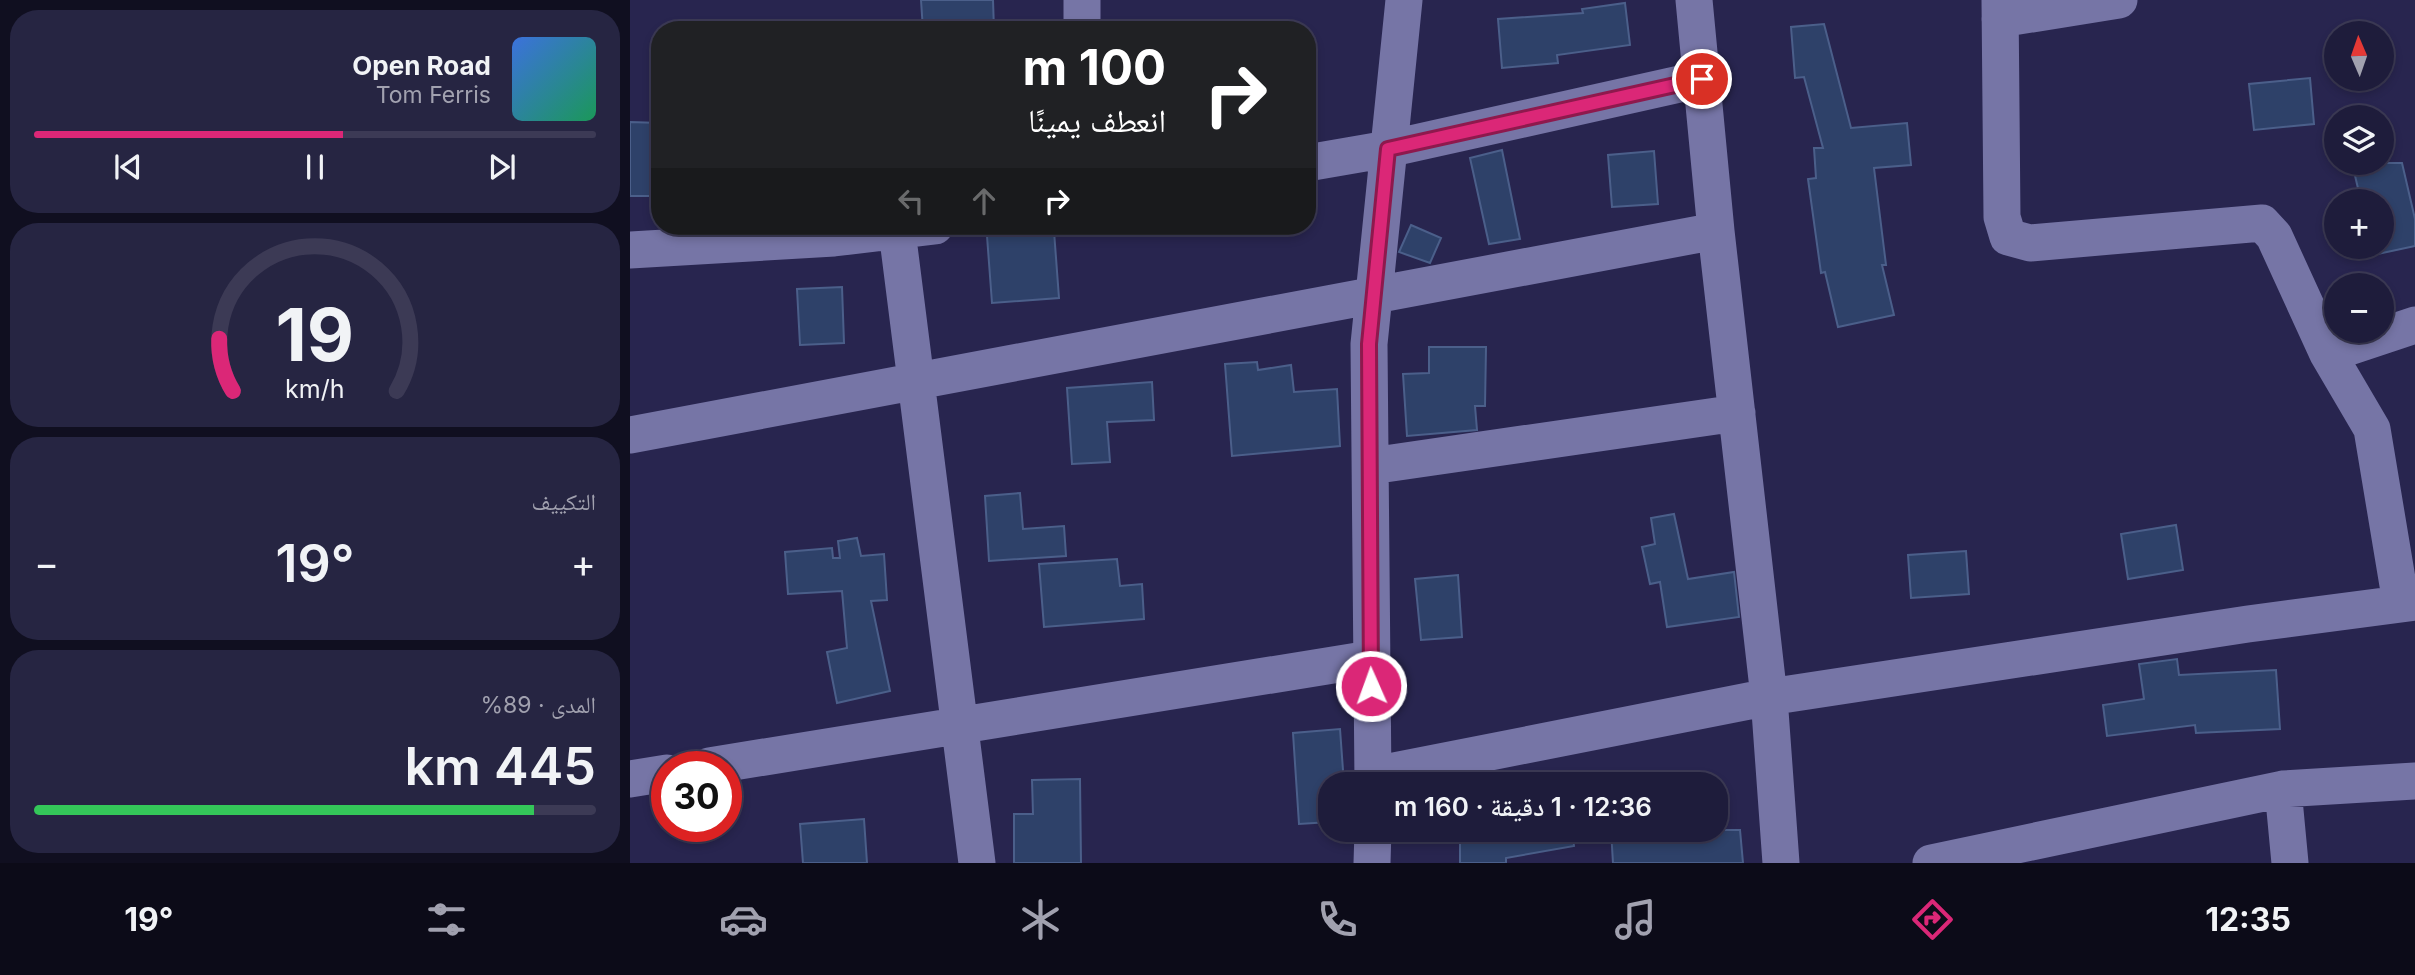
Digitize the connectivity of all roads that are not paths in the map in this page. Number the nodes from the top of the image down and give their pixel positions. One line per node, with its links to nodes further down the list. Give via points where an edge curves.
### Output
1 (1082, 0): 6 (street)
2 (1404, 0): 8 (street)
3 (1694, 0): 7 (street)
4 (2119, 0): 5 (street)
5 (2000, 10): 16 (street, via 2002,217 2008,237 2030,243 2262,223 2274,236)
6 (1082, 21)
7 (1702, 79): 8 (street); 10 (street)
8 (1388, 149): 9 (street); 14 (street)
9 (1316, 161)
10 (1716, 231): 14 (street); 18 (street)
11 (861, 235): 13 (street)
12 (898, 235): 17 (street)
13 (630, 250)
14 (1372, 296): 17 (street); 20 (street)
15 (2415, 324): 16 (street)
16 (2328, 354): 21 (street, via 2372,429)
17 (916, 382): 19 (street); 24 (street)
18 (1737, 414): 20 (street); 23 (street)
19 (630, 435)
20 (1371, 466): 22 (street)
21 (2408, 602): 23 (street)
22 (1370, 659): 24 (street); 26 (street)
23 (1769, 697): 27 (street); 35 (street)
24 (958, 726): 25 (street); 33 (street)
25 (742, 761)
26 (1373, 772)
27 (1407, 772)
28 (651, 776): 29 (street)
29 (630, 779)
30 (2415, 781): 31 (street)
31 (2283, 789): 36 (street); 37 (street)
32 (1373, 842): 34 (street)
33 (977, 863)
34 (1373, 863)
35 (1781, 863)
36 (1931, 863)
37 (2290, 863)

